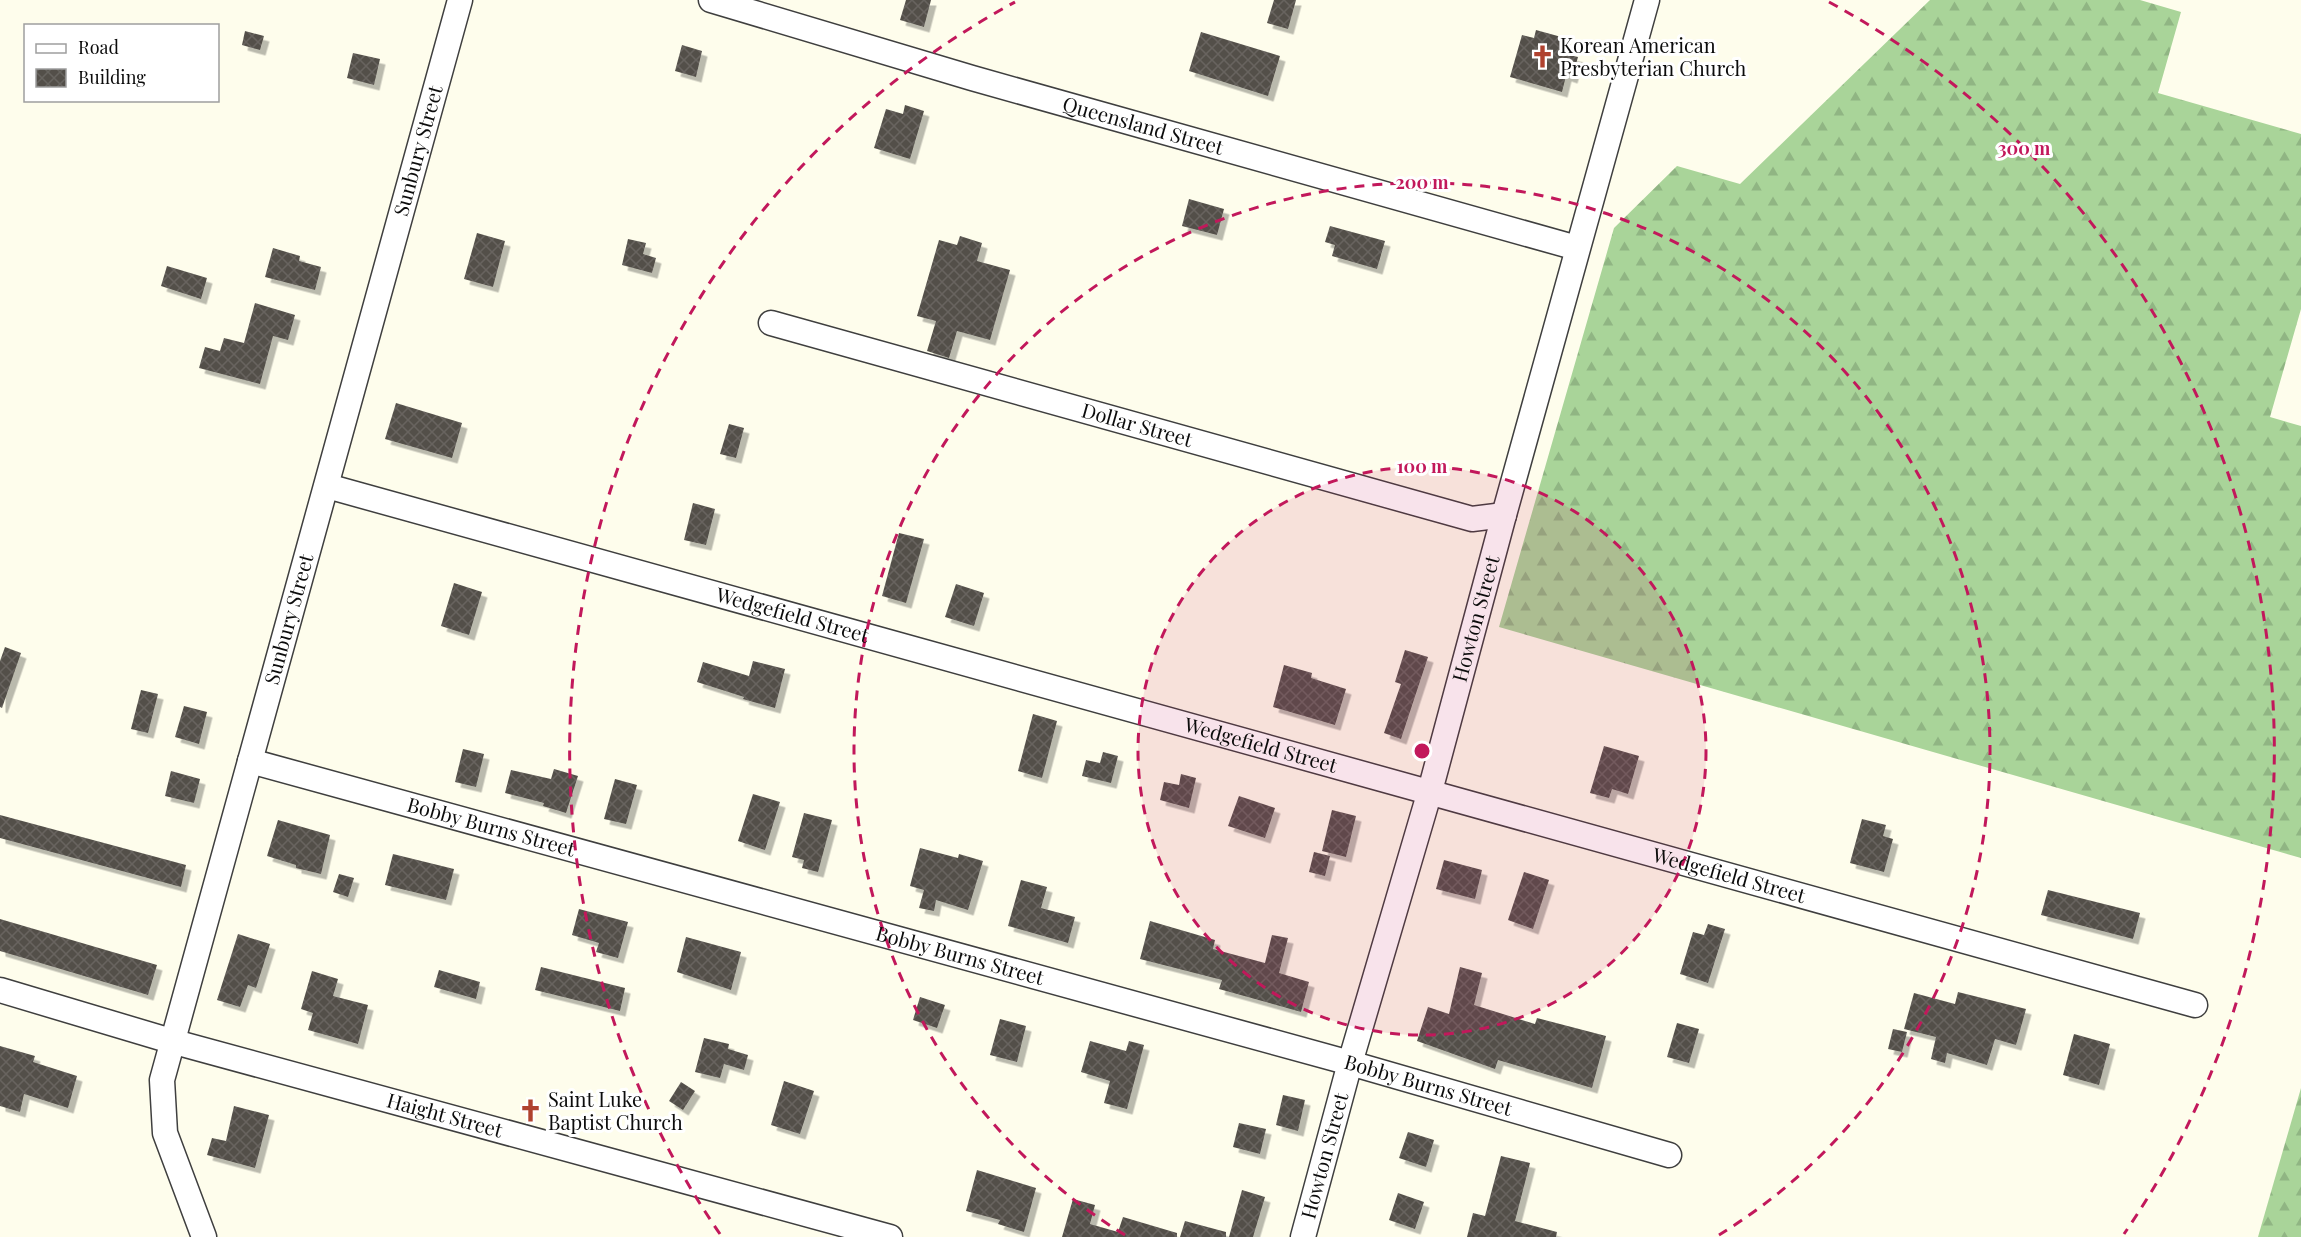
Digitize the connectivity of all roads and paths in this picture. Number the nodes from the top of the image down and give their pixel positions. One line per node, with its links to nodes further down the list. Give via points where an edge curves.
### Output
1 (460, 0): 6 (street, Sunbury Street)
2 (711, 0): 4 (street, Queensland Street)
3 (1647, 0): 4 (street, Howton Street)
4 (1577, 248): 7 (street, Howton Street)
5 (771, 322): 7 (street, Dollar Street, via 1472,519)
6 (327, 486): 8 (street, Sunbury Street); 9 (street, Wedgefield Street)
7 (1504, 515): 9 (street, Howton Street)
8 (250, 761): 12 (street, Sunbury Street); 13 (street, Bobby Burns Street)
9 (1430, 791): 11 (street, Wedgefield Street); 13 (street, Howton Street)
10 (0, 990): 12 (street, Haight Street)
11 (2195, 1005)
12 (171, 1041): 15 (street, Sunbury Street, via 162,1080 165,1133); 16 (street, Haight Street)
13 (1350, 1063): 14 (street, Bobby Burns Street); 17 (street, Howton Street)
14 (1669, 1155)
15 (204, 1237)
16 (890, 1237)
17 (1304, 1237)

